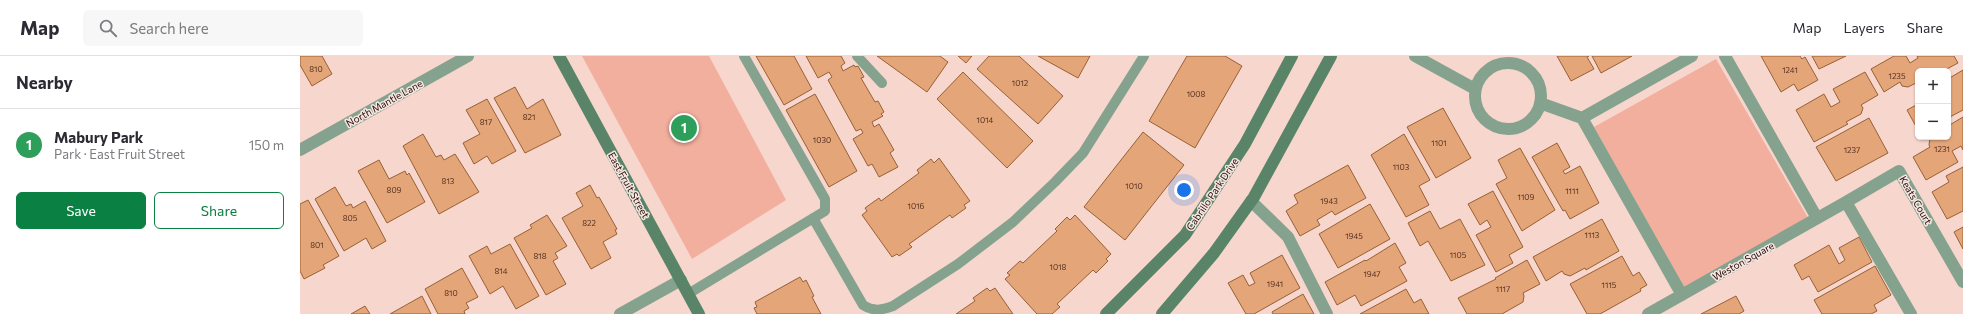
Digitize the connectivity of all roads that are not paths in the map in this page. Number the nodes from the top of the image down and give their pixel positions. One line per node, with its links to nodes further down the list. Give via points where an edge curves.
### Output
1 (468, 56): 15 (street, North Mantle Lane)
2 (559, 56): 20 (street, East Fruit Street)
3 (744, 56): 18 (lane, via 826,199 825,210)
4 (857, 56): 11 (lane)
5 (1144, 56): 18 (lane, via 1083,153 1056,182 1013,222 958,264 893,306 882,310 870,309 863,305)
6 (1292, 56): 26 (street, Cabrillo Park Drive, via 1245,144 1185,235)
7 (1331, 56): 16 (street)
8 (1415, 56): 12 (street)
9 (1692, 56): 14 (street)
10 (1725, 56): 19 (street)
11 (882, 83)
12 (1475, 89): 13 (street, via 1480,78 1497,64 1520,65 1537,80 1541,91); 13 (street, via 1477,109 1491,125 1501,129 1512,130 1526,124 1537,113)
13 (1540, 103): 14 (street)
14 (1582, 118): 23 (street)
15 (300, 150)
16 (1251, 201): 27 (street, via 1214,253); 28 (street, via 1288,237)
17 (1846, 202): 19 (street, Keats Court); 21 (street, Keats Court, via 1899,171); 30 (street)
18 (813, 218): 22 (lane)
19 (1818, 218): 23 (street, Weston Square)
20 (681, 280): 22 (street, East Fruit Street); 24 (street)
21 (1963, 282)
22 (688, 294): 25 (street, East Fruit Street)
23 (1682, 295): 29 (street, Weston Square)
24 (620, 314)
25 (699, 314)
26 (1106, 314)
27 (1162, 314)
28 (1327, 314)
29 (1648, 314)
30 (1911, 314)

